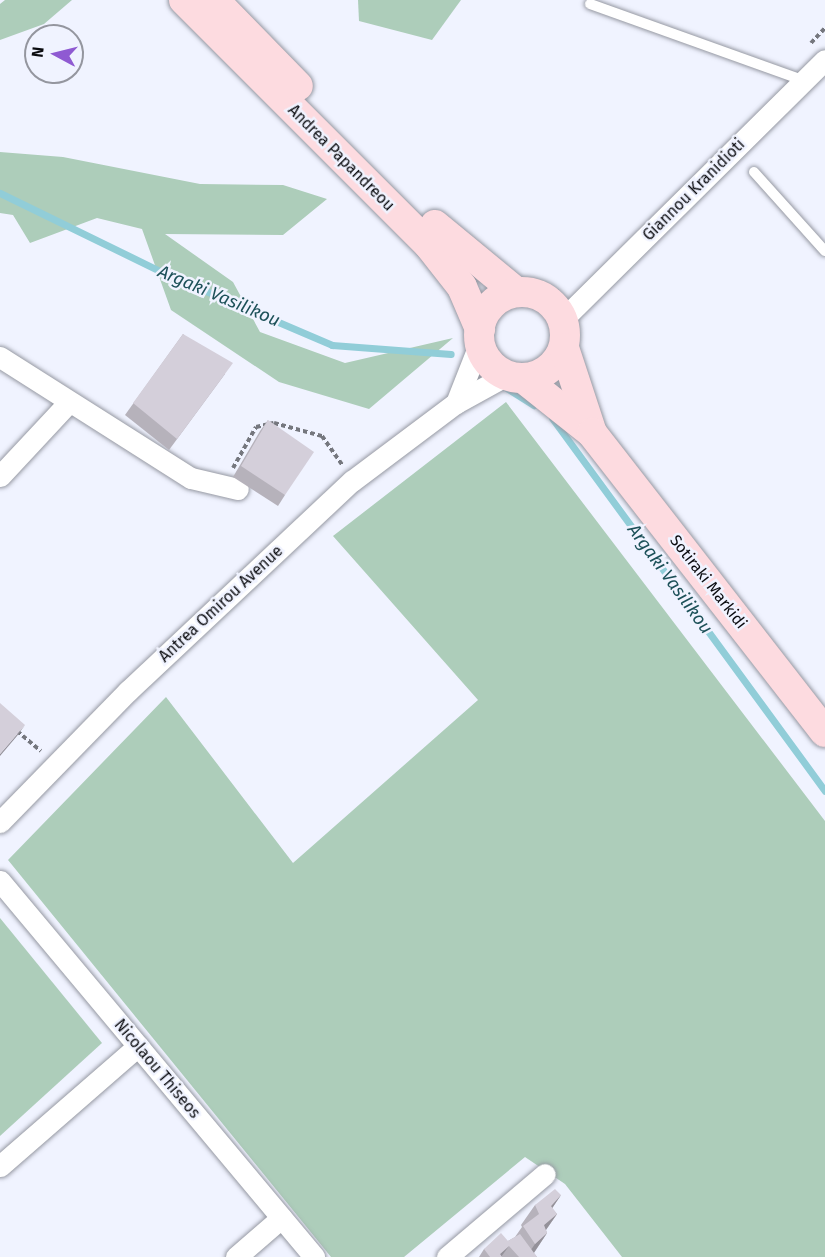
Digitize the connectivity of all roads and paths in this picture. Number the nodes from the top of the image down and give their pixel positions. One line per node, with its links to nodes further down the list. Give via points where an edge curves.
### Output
1 (214, 0): 8 (street, Andrea Papandreou, via 454,244)
2 (185, 1): 10 (street, Andrea Papandreou, via 429,244 462,287)
3 (590, 4): 5 (lane)
4 (825, 60): 5 (street, Giannou Kranidioti)
5 (805, 81): 9 (street, Giannou Kranidioti)
6 (754, 172): 7 (lane)
7 (825, 251)
8 (516, 292): 9 (street, via 539,295); 10 (street, via 492,304)
9 (563, 334): 12 (street, via 548,370); 15 (street, Sotiraki Markidi)
10 (480, 336): 12 (street, via 494,368); 14 (street)
11 (0, 357): 13 (street)
12 (515, 377): 14 (street, Antrea Omirou Avenue); 15 (street, Sotiraki Markidi)
13 (69, 402): 16 (street); 18 (street, via 191,478)
14 (456, 403): 17 (street, Antrea Omirou Avenue)
15 (592, 433): 20 (street, Sotiraki Markidi)
16 (0, 476)
17 (352, 481): 18 (path, via 322,436 274,423 256,427); 21 (street, Antrea Omirou Avenue)
18 (230, 489)
19 (9, 724): 21 (path)
20 (825, 732)
21 (55, 763): 22 (street, Antrea Omirou Avenue)
22 (0, 822)
23 (0, 881): 24 (street, Nicolaou Thiseos)
24 (138, 1046): 25 (street); 27 (street, Nicolaou Thiseos)
25 (0, 1166)
26 (545, 1174): 30 (street)
27 (281, 1218): 28 (street); 29 (street, Nicolaou Thiseos)
28 (236, 1257)
29 (314, 1257)
30 (447, 1257)

